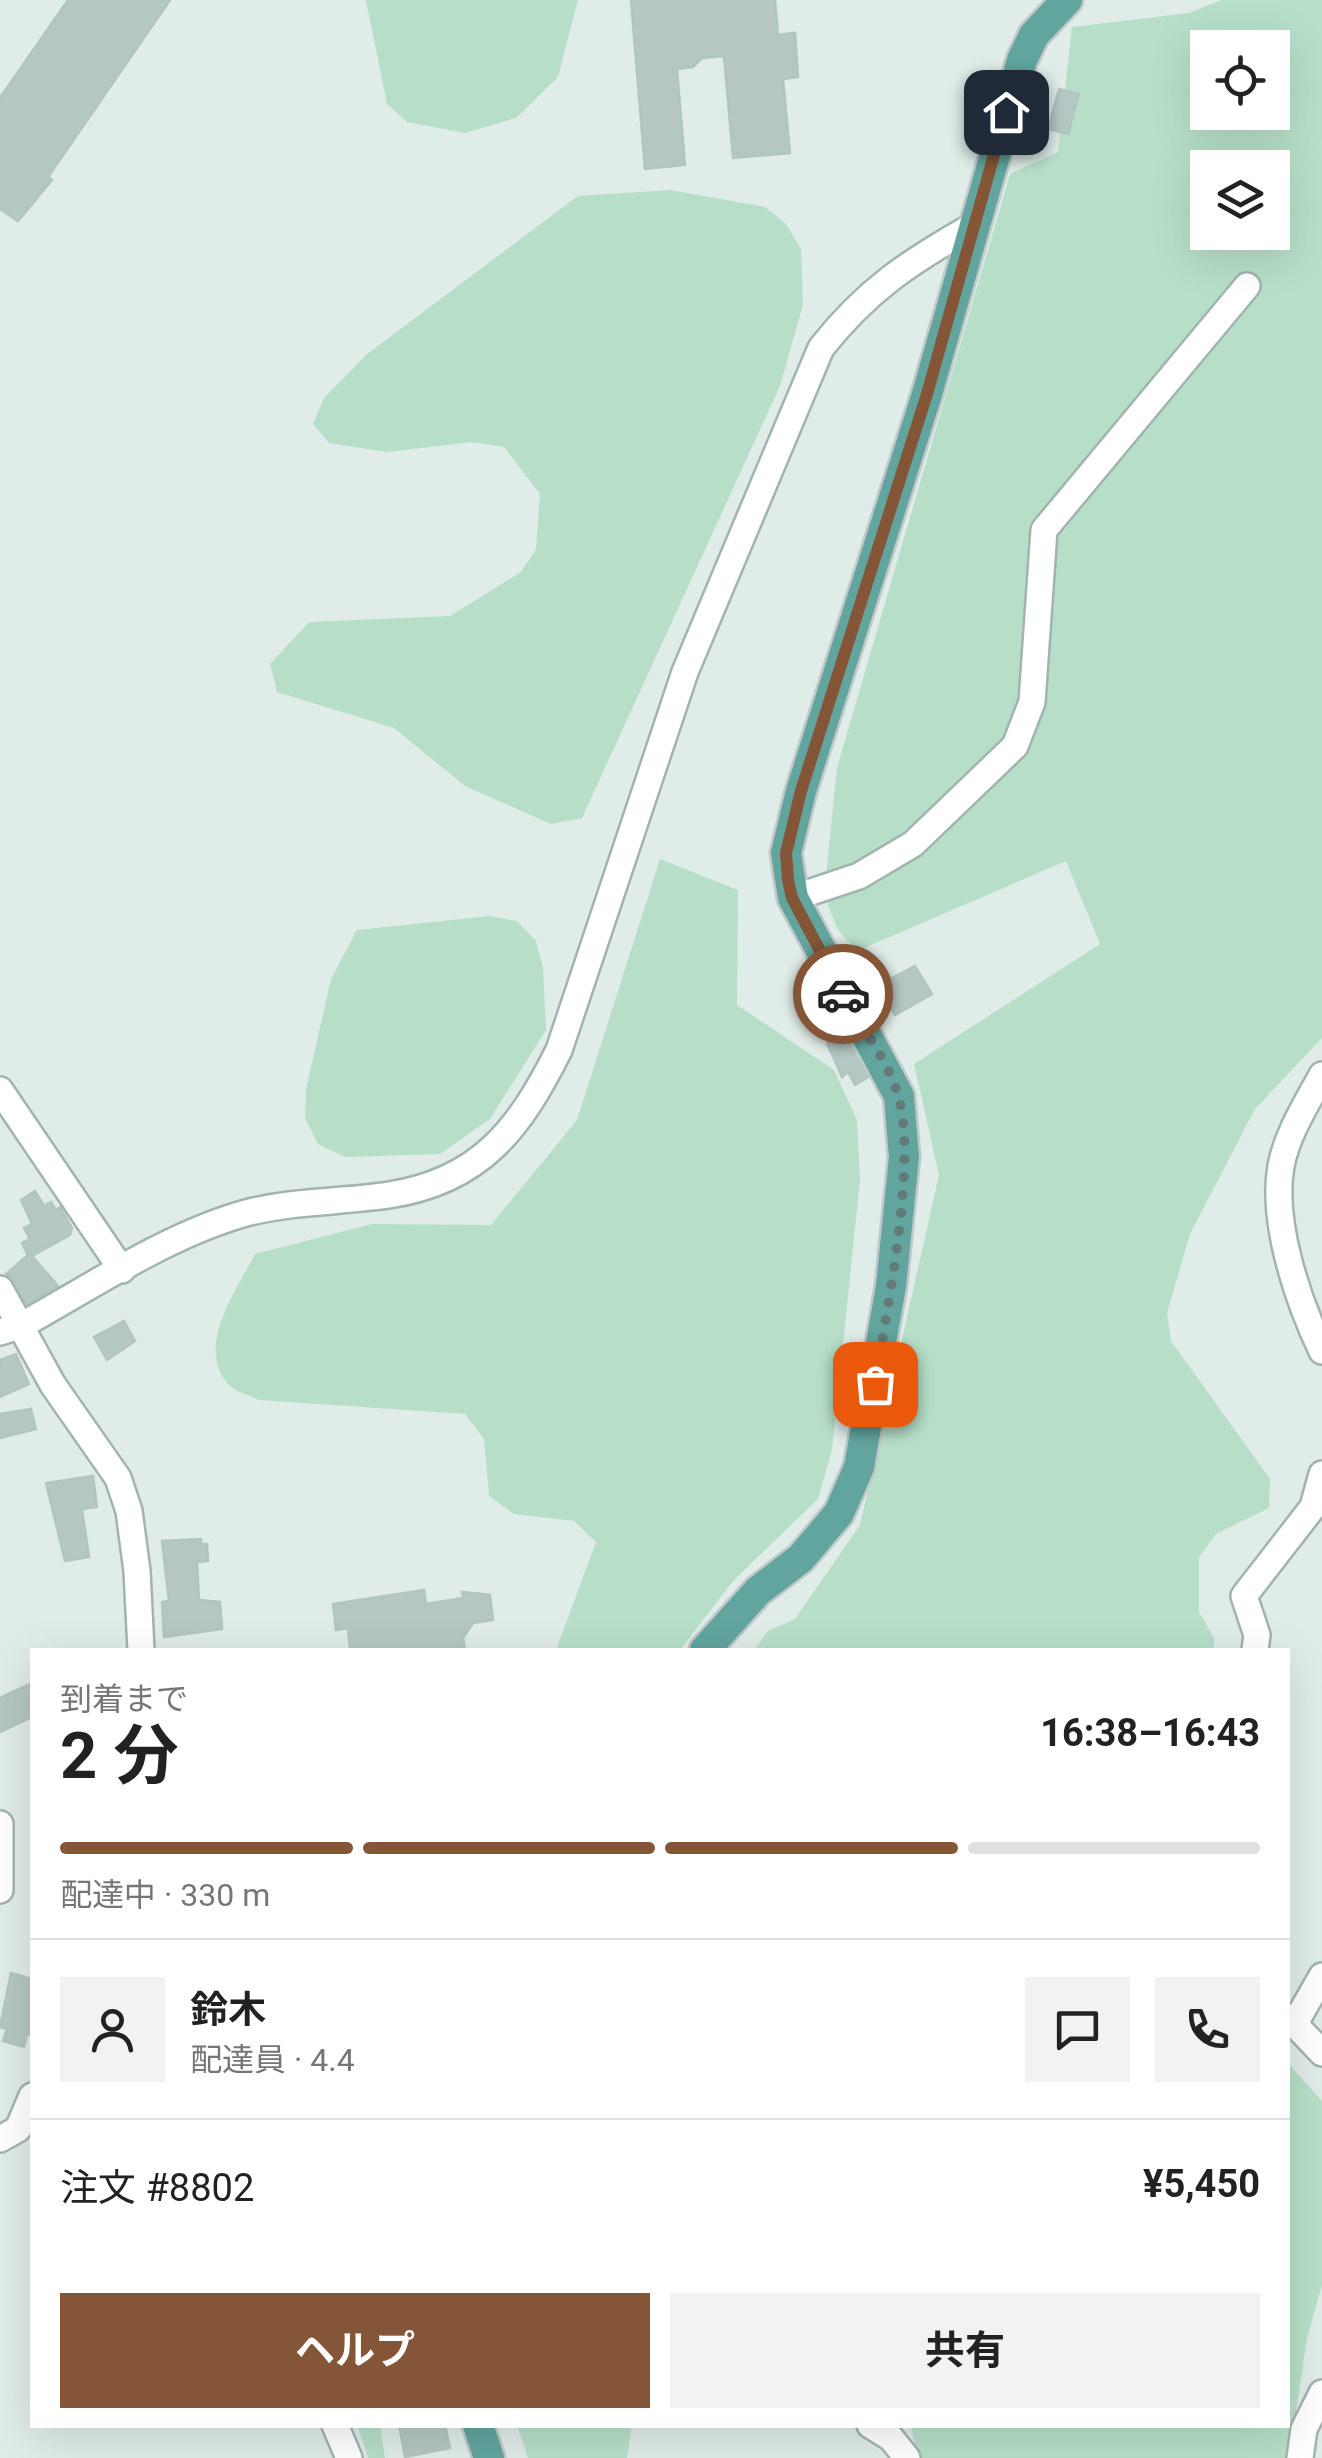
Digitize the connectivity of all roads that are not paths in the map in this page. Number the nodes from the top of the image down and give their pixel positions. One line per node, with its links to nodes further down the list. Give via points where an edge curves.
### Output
1 (1056, 6): 2 (main road, via 1022,60)
2 (971, 226): 4 (main road, via 927,394 801,791 786,853); 7 (street, via 900,267 846,316 812,365 685,672 560,1050 497,1148 470,1168 393,1194 246,1213)
3 (1247, 286): 4 (street, via 1044,530 1032,702 1015,746 913,844 859,876)
4 (792, 898): 13 (main road, via 898,1096 904,1157 890,1286 859,1467 839,1513)
5 (1322, 1075): 10 (street, via 1281,1167 1285,1245 1299,1304)
6 (0, 1090): 7 (street)
7 (122, 1270): 9 (street)
8 (0, 1290): 9 (street)
9 (11, 1328): 12 (street, via 118,1478 137,1571)
10 (1322, 1351)
11 (1322, 1474): 14 (street, via 1313,1508 1244,1596 1257,1635)
12 (140, 1648)
13 (707, 1648)
14 (1254, 1648)
15 (0, 1824): 16 (street)
16 (0, 1890)
17 (1322, 1976): 18 (street)
18 (1290, 2021): 19 (street)
19 (1322, 2053)
20 (30, 2101): 21 (street, via 18,2130)
21 (0, 2139)
22 (1322, 2394): 29 (street, via 1304,2430)
23 (337, 2428): 26 (street)
24 (479, 2428): 27 (main road)
25 (875, 2428): 28 (street)
26 (349, 2458)
27 (490, 2458)
28 (908, 2458)
29 (1300, 2458)

